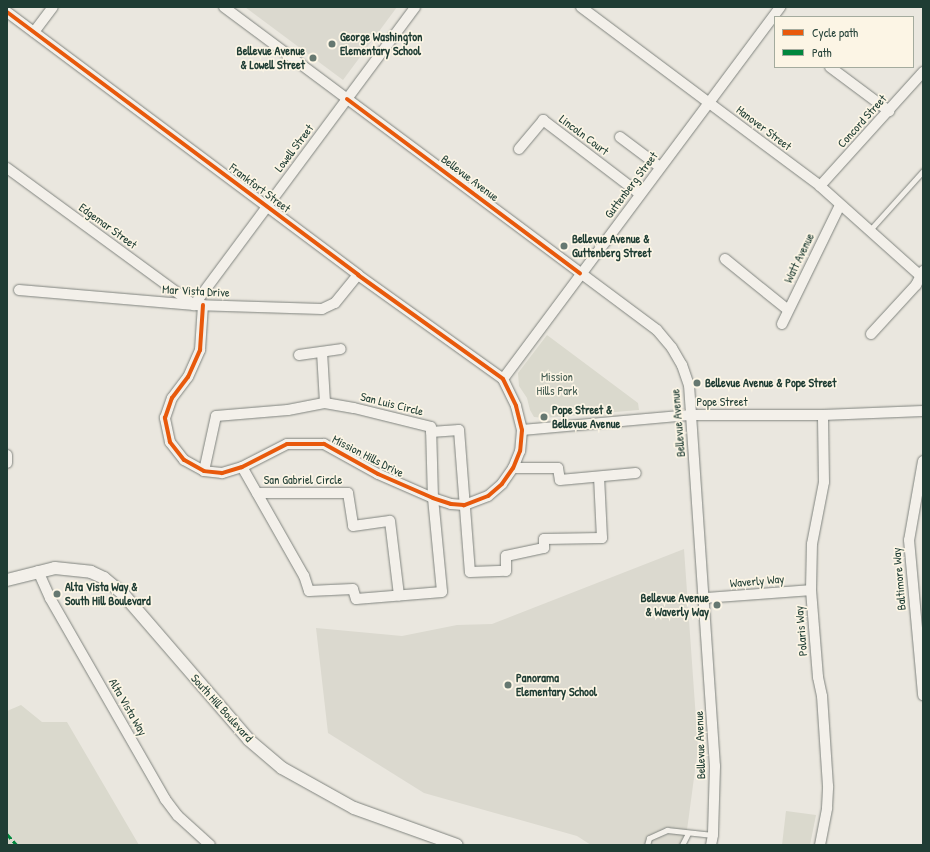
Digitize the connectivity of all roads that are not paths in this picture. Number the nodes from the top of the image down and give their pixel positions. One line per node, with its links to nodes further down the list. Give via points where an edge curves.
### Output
1 (52, 7): 7 (street)
2 (224, 7): 10 (street, Bellevue Avenue)
3 (415, 7): 10 (street, Lowell Street)
4 (582, 7): 11 (street, Hanover Street)
5 (7, 12): 7 (street, Frankfort Street)
6 (772, 24): 11 (street, Guttenberg Street)
7 (34, 32): 21 (street, Frankfort Street)
8 (831, 68): 12 (street)
9 (923, 72): 12 (street, Concord Street)
10 (347, 99): 21 (street, Lowell Street); 24 (street, Bellevue Avenue)
11 (708, 102): 15 (street, Guttenberg Street); 18 (street, Hanover Street)
12 (889, 111): 18 (street, Concord Street)
13 (620, 137): 15 (street)
14 (519, 149): 19 (street, Lincoln Court, via 543,120)
15 (660, 167): 19 (street, Guttenberg Street)
16 (7, 168): 28 (street, Edgemar Street)
17 (923, 171): 22 (lane)
18 (820, 186): 20 (street, Hanover Street)
19 (640, 194): 24 (street, Guttenberg Street)
20 (840, 205): 22 (street, Hanover Street); 29 (street, Watt Avenue)
21 (267, 206): 25 (street, Frankfort Street); 28 (street, Lowell Street)
22 (869, 231): 26 (street, Hanover Street)
23 (725, 259): 29 (street)
24 (580, 273): 35 (street, Guttenberg Street); 38 (street, Bellevue Avenue, via 657,330 672,348 689,385)
25 (358, 275): 28 (street, Mar Vista Drive, via 335,303 322,310); 35 (street, Frankfort Street)
26 (922, 275): 31 (street, via 916,285)
27 (19, 290): 28 (street, Mar Vista Drive)
28 (198, 305): 47 (street, Mission Hills Drive, via 200,350 188,377 172,398 165,418 170,442 184,460)
29 (788, 310): 30 (street, Watt Avenue)
30 (782, 324)
31 (871, 334)
32 (341, 349): 33 (street)
33 (322, 352): 34 (street); 36 (street)
34 (299, 355)
35 (503, 379): 40 (street, Mission Hills Drive, via 516,406)
36 (325, 403): 41 (street, San Luis Circle, via 430,427); 47 (street, San Luis Circle, via 288,410 216,416)
37 (923, 411): 39 (street, Pope Street)
38 (691, 414): 39 (street, Pope Street); 40 (street, Pope Street); 57 (street, Bellevue Avenue)
39 (823, 415): 55 (street, Polaris Way, via 824,482 812,544)
40 (522, 430): 46 (street, Mission Hills Drive, via 520,451)
41 (431, 432): 51 (street, San Luis Circle); 52 (street, via 459,430)
42 (7, 455): 44 (street)
43 (923, 461): 58 (street, Baltimore Way, via 909,540)
44 (7, 463)
45 (242, 467): 47 (street, Mission Hills Drive, via 222,473); 50 (street, San Gabriel Circle); 51 (street, Mission Hills Drive, via 287,444 324,444 378,474)
46 (513, 468): 49 (street, via 558,468 560,480); 52 (street, Mission Hills Drive, via 502,484 488,496)
47 (204, 471)
48 (636, 473): 49 (street)
49 (599, 477): 52 (street, via 602,538 544,539 544,548 506,556 506,571 470,572)
50 (257, 493): 56 (street, San Gabriel Circle, via 304,576 309,591 353,589 356,598); 56 (street, San Gabriel Circle, via 348,492 352,526 390,521)
51 (433, 498): 52 (street, Mission Hills Drive); 56 (street, San Gabriel Circle, via 442,592)
52 (464, 505)
53 (38, 571): 54 (street, South Hill Boulevard); 61 (street, Alta Vista Way, via 46,591 165,799 178,816); 62 (street, South Hill Boulevard, via 55,568 91,572 104,578 116,588 249,740 282,768 354,808)
54 (7, 580)
55 (811, 590): 57 (street, Waverly Way); 65 (street, Polaris Way, via 828,786)
56 (399, 595)
57 (705, 598): 60 (street, Bellevue Avenue, via 715,766)
58 (923, 695)
59 (688, 833): 60 (lane); 63 (lane, via 667,830 649,838); 64 (lane)
60 (712, 840)
61 (210, 845)
62 (457, 845)
63 (647, 845)
64 (682, 845)
65 (820, 845)

